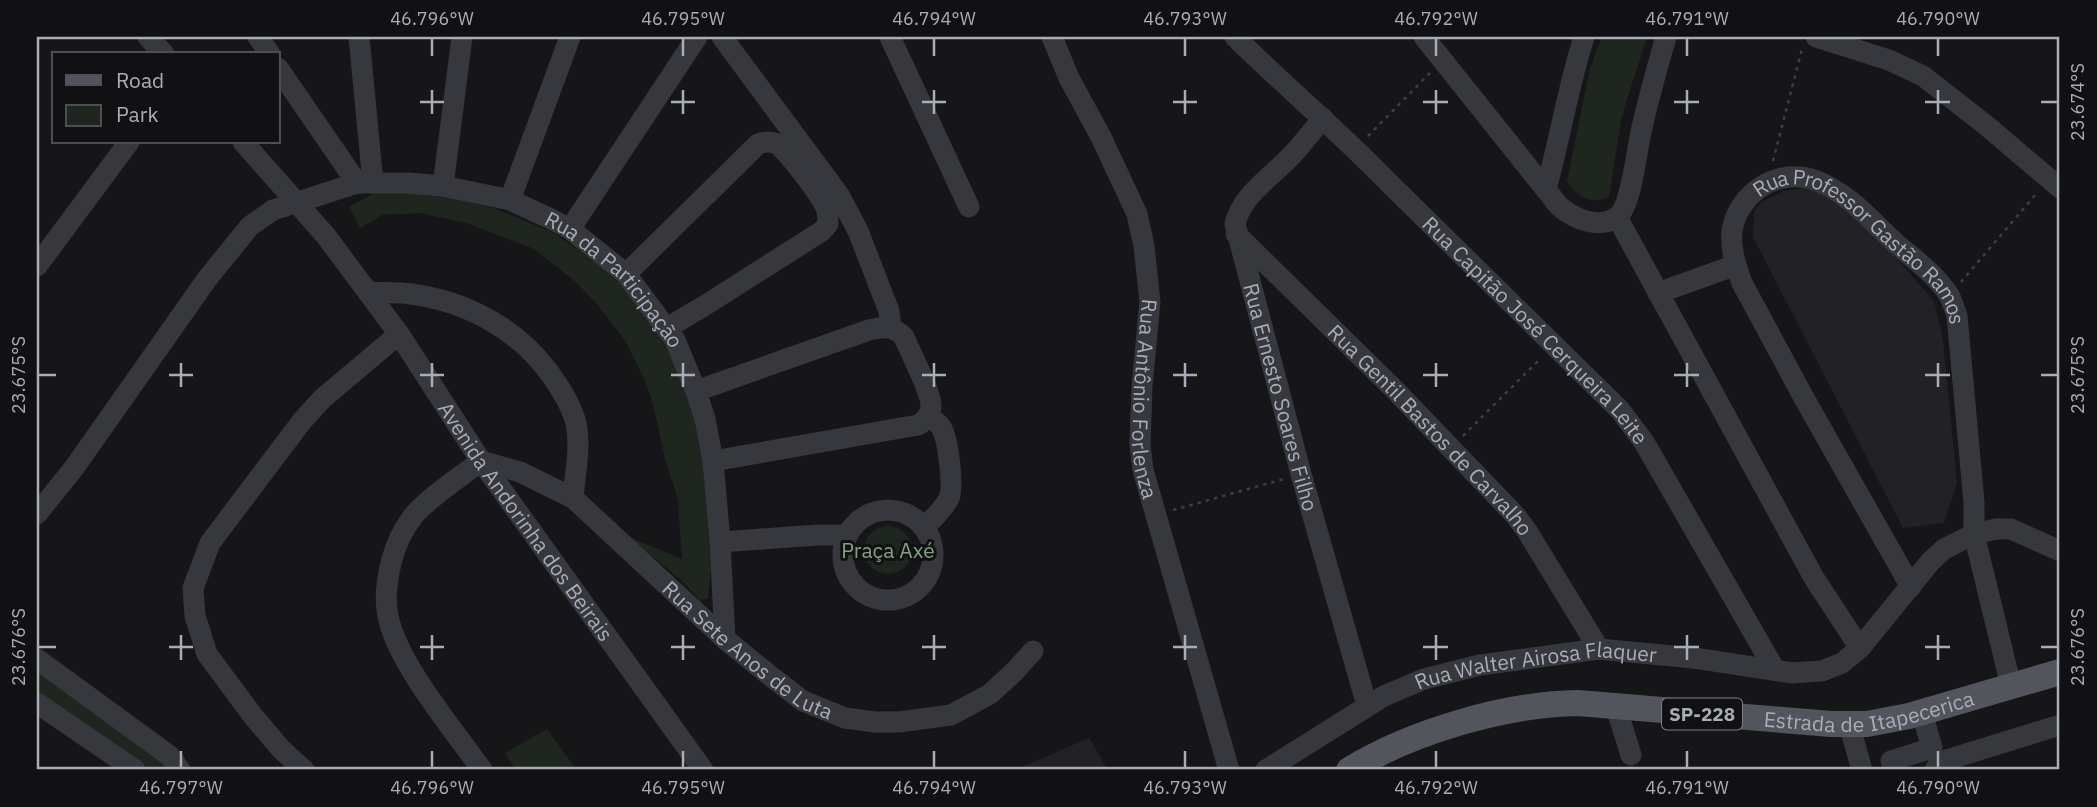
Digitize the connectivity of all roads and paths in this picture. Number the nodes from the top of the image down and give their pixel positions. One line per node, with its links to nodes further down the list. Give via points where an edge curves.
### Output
1 (148, 37): 15 (street)
2 (258, 37): 16 (street)
3 (359, 37): 24 (street)
4 (461, 37): 26 (street)
5 (570, 37): 28 (street)
6 (696, 37): 33 (street)
7 (722, 37): 34 (street, via 839,195)
8 (890, 37): 30 (street)
9 (1052, 37): 54 (street, Rua Antônio Forlenza, via 1137,214 1144,246 1150,302 1140,444)
10 (1235, 37): 19 (street, Rua Capitão José Cerqueira Leite)
11 (1424, 37): 17 (street)
12 (1584, 37): 27 (street)
13 (1666, 37): 31 (street, via 1628,198)
14 (1809, 43): 23 (path, via 1785,109); 25 (street, via 1889,60 1923,76)
15 (162, 52)
16 (269, 52)
17 (1443, 60): 22 (path); 27 (street)
18 (280, 71): 24 (street)
19 (1323, 118): 22 (street, Rua Capitão José Cerqueira Leite); 35 (street, Rua Ernesto Soares Filho, via 1292,156 1244,201 1237,214)
20 (127, 144): 37 (street)
21 (245, 144): 29 (street, Avenida Andorinha dos Beirais)
22 (1356, 148): 45 (street, Rua Capitão José Cerqueira Leite)
23 (1769, 181): 36 (street, Rua Professor Gastão Ramos, via 1750,194 1734,220); 41 (street, Rua Professor Gastão Ramos, via 1799,177 1829,187)
24 (365, 183): 26 (street, Rua da Participação); 29 (street, Rua da Participação)
25 (2055, 183): 41 (path)
26 (443, 186): 28 (street, Rua da Participação)
27 (1546, 190): 31 (street, via 1579,220)
28 (510, 200): 33 (street, Rua da Participação)
29 (297, 202): 39 (street, Avenida Andorinha dos Beirais); 53 (street, Rua da Participação, via 273,210 233,246)
30 (969, 207)
31 (1618, 217): 40 (street)
32 (828, 224): 34 (street); 38 (street, via 820,197 788,156 775,143 763,142); 43 (street)
33 (570, 229): 38 (street, Rua da Participação)
34 (859, 231): 42 (street)
35 (1236, 234): 48 (street, Rua Gentil Bastos de Carvalho); 51 (street, Rua Ernesto Soares Filho)
36 (1736, 265): 40 (street); 60 (street, Rua Professor Gastão Ramos, via 1804,398)
37 (37, 266)
38 (626, 274): 43 (street, Rua da Participação)
39 (368, 292): 44 (street, Avenida Andorinha dos Beirais); 52 (street, via 411,294 452,303 511,332 540,360 569,403 576,424)
40 (1658, 293): 62 (street, via 1814,578)
41 (1948, 293): 56 (street, Rua Professor Gastão Ramos, via 1957,316)
42 (891, 327): 46 (street, via 869,330); 47 (street, via 904,337 930,398)
43 (667, 328): 46 (street, Rua da Participação)
44 (399, 334): 49 (street, Avenida Andorinha dos Beirais); 78 (street, via 302,421 210,543 193,588 195,616 207,654 253,716)
45 (1555, 344): 48 (path); 66 (street, Rua Capitão José Cerqueira Leite, via 1633,426)
46 (696, 391): 50 (street, Rua da Participação)
47 (928, 417): 50 (street, via 907,428); 55 (street, via 943,432 951,490)
48 (1451, 448): 63 (street, Rua Gentil Bastos de Carvalho, via 1527,531)
49 (481, 461): 52 (street, Rua Sete Anos de Luta, via 520,472); 79 (street, via 415,514 403,530 393,554 386,602 400,652); 80 (street, Avenida Andorinha dos Beirais)
50 (713, 461): 58 (street, Rua da Participação)
51 (1301, 474): 54 (path); 70 (street, Rua Ernesto Soares Filho)
52 (573, 498): 61 (street, Rua Sete Anos de Luta)
53 (37, 514)
54 (1156, 515): 81 (street, Rua Antônio Forlenza)
55 (925, 528): 57 (street, via 913,517 884,510 856,522); 57 (street, via 933,555 931,570 924,583 900,599 870,597 848,578 843,556)
56 (1974, 534): 59 (street, Rua Walter Airosa Flaquer, via 2011,529); 60 (street, Rua Walter Airosa Flaquer, via 1944,550); 68 (street, Rua Professor Gastão Ramos)
57 (847, 535): 58 (street)
58 (720, 542): 61 (street, Rua da Participação)
59 (2060, 551)
60 (1911, 587): 62 (street, Rua Walter Airosa Flaquer)
61 (725, 639): 64 (street, Rua Sete Anos de Luta, via 803,701 845,718 875,722 951,715 990,694)
62 (1860, 648): 66 (street, Rua Walter Airosa Flaquer, via 1842,663 1822,671)
63 (1599, 649): 66 (street, Rua Walter Airosa Flaquer); 70 (street, Rua Walter Airosa Flaquer, via 1480,665 1424,679)
64 (1033, 650)
65 (37, 659): 77 (street, via 170,756)
66 (1775, 670)
67 (2060, 672): 68 (main road, Estrada de Itapecerica / SP-228)
68 (2011, 686): 72 (main road, Estrada de Itapecerica / SP-228)
69 (37, 703): 76 (street)
70 (1367, 706): 82 (street, Rua Walter Airosa Flaquer)
71 (1616, 707): 73 (main road, Estrada de Itapecerica / SP-228); 75 (street); 83 (main road, Estrada de Itapecerica / SP-228, via 1559,703 1490,716 1406,740)
72 (1922, 713): 73 (main road, Estrada de Itapecerica / SP-228); 85 (street, via 1932,748 1891,761)
73 (1849, 724): 84 (street)
74 (2060, 725): 86 (street, via 1940,762)
75 (1631, 755)
76 (135, 770)
77 (180, 770)
78 (304, 770)
79 (482, 770)
80 (703, 770)
81 (1230, 770)
82 (1266, 770)
83 (1349, 770)
84 (1862, 770)
85 (1894, 770)
86 (1935, 770)

